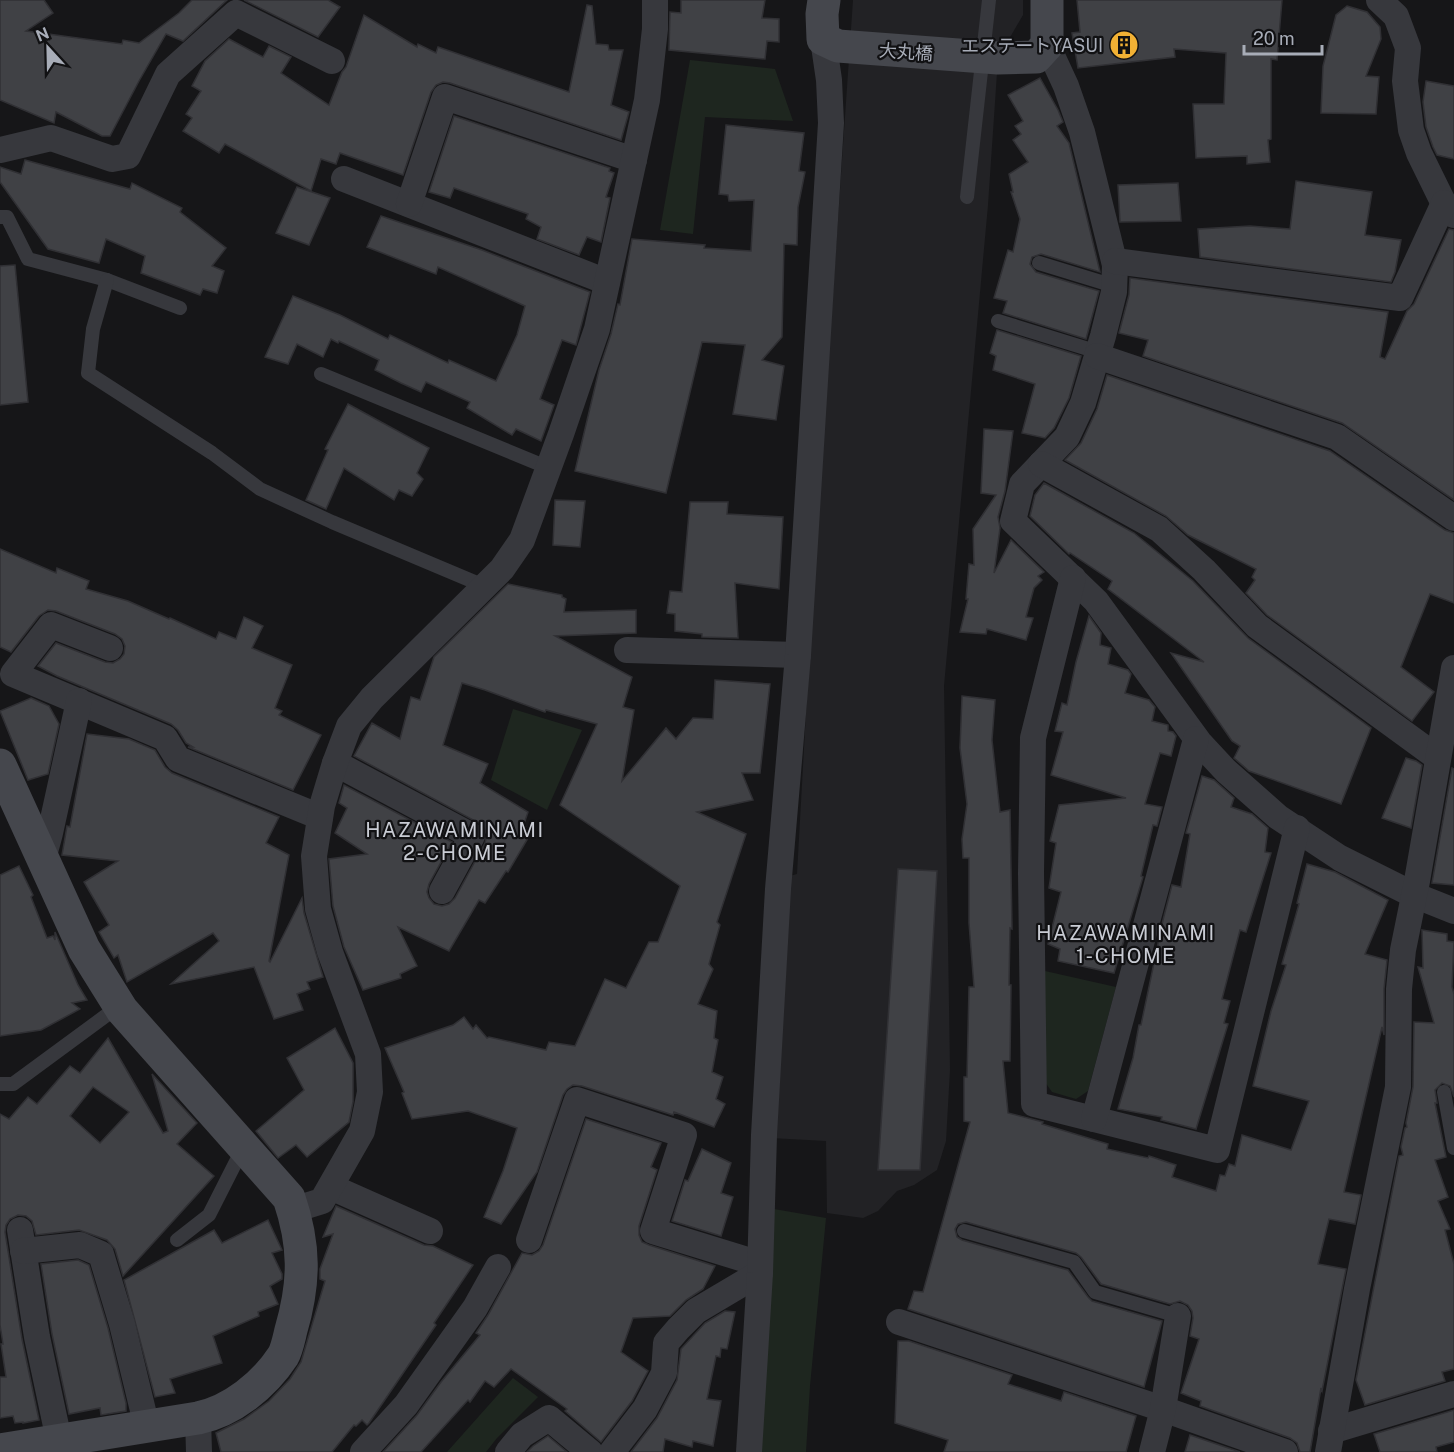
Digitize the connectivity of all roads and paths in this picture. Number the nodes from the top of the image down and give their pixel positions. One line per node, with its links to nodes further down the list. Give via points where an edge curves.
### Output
1 (655, 0): 10 (street, via 647,100)
2 (824, 0): 6 (street, via 822,14)
3 (989, 0): 12 (lane)
4 (1047, 0): 7 (street)
5 (1379, 0): 14 (street, via 1396,16 1408,48 1405,81 1411,130)
6 (836, 43): 7 (street, 大丸橋, via 998,58 1036,57); 32 (street, via 829,80 831,123)
7 (1047, 45): 16 (street, via 1082,132)
8 (332, 61): 9 (street, via 236,13 168,74 128,156 112,159 51,138)
9 (0, 150)
10 (634, 160): 13 (street, via 445,97); 19 (street)
11 (344, 179): 13 (street)
12 (967, 197)
13 (408, 204): 19 (street)
14 (1449, 209): 16 (street, via 1400,298)
15 (0, 217): 18 (lane, via 7,218 28,259)
16 (1114, 261): 20 (street)
17 (1039, 264): 20 (lane)
18 (107, 280): 21 (lane); 29 (lane, via 93,329 88,374 261,489)
19 (607, 282): 26 (street, via 597,329)
20 (1114, 286): 23 (street)
21 (180, 308)
22 (998, 321): 23 (lane)
23 (1098, 354): 25 (street, via 1068,437); 27 (street, via 1337,437)
24 (321, 374): 26 (lane)
25 (1041, 464): 28 (street, via 1022,484 1013,521); 36 (street, via 1159,529 1257,626)
26 (549, 468): 29 (street, via 522,540 502,569)
27 (1454, 518)
28 (1073, 578): 35 (street, via 1096,601); 48 (street, via 1033,738 1034,1104)
29 (484, 586): 37 (street, via 372,698 349,726)
30 (110, 648): 34 (street, via 51,625 13,674)
31 (627, 650): 32 (street)
32 (798, 655): 58 (street, via 777,913)
33 (1454, 668): 36 (street)
34 (79, 701): 39 (street, via 165,738 178,759); 41 (street)
35 (1196, 739): 40 (street, via 1226,771); 48 (street)
36 (1438, 758): 43 (street)
37 (335, 763): 39 (street); 42 (street, via 472,836)
38 (0, 765): 41 (street)
39 (320, 817): 51 (street, via 314,856 318,909 368,1054 370,1092 362,1131)
40 (1296, 828): 43 (street, via 1340,858); 48 (street, via 1217,1150)
41 (43, 859): 45 (street, via 84,949)
42 (442, 891)
43 (1414, 895): 44 (street); 66 (street, via 1399,989 1398,1087)
44 (1454, 911)
45 (120, 1006): 46 (lane, via 13,1084); 49 (street)
46 (0, 1084)
47 (1444, 1092): 50 (lane)
48 (1094, 1119)
49 (244, 1146): 52 (street, via 289,1198); 55 (lane, via 209,1215)
50 (1454, 1148)
51 (331, 1186): 52 (street, via 322,1201); 53 (street)
52 (293, 1210): 63 (street, via 302,1263 296,1313 284,1355 239,1401)
53 (430, 1231)
54 (964, 1231): 59 (lane, via 1074,1262 1095,1292)
55 (177, 1240)
56 (529, 1240): 58 (street, via 577,1100 684,1135 653,1231)
57 (498, 1267): 69 (street, via 475,1308 406,1405)
58 (760, 1269): 72 (street, via 696,1311 660,1344 664,1373 645,1409); 73 (street)
59 (1178, 1316): 62 (street)
60 (899, 1322): 62 (street)
61 (1454, 1394): 66 (street)
62 (1163, 1409): 74 (street); 75 (street)
63 (198, 1418): 64 (street); 68 (street)
64 (147, 1427): 65 (street); 65 (street, via 101,1254 80,1245 22,1240)
65 (59, 1440): 67 (street)
66 (1330, 1441)
67 (0, 1450)
68 (199, 1452)
69 (363, 1452)
70 (508, 1452): 71 (street, via 522,1435 549,1418)
71 (590, 1452)
72 (612, 1452)
73 (749, 1452)
74 (1152, 1452)
75 (1285, 1452)

